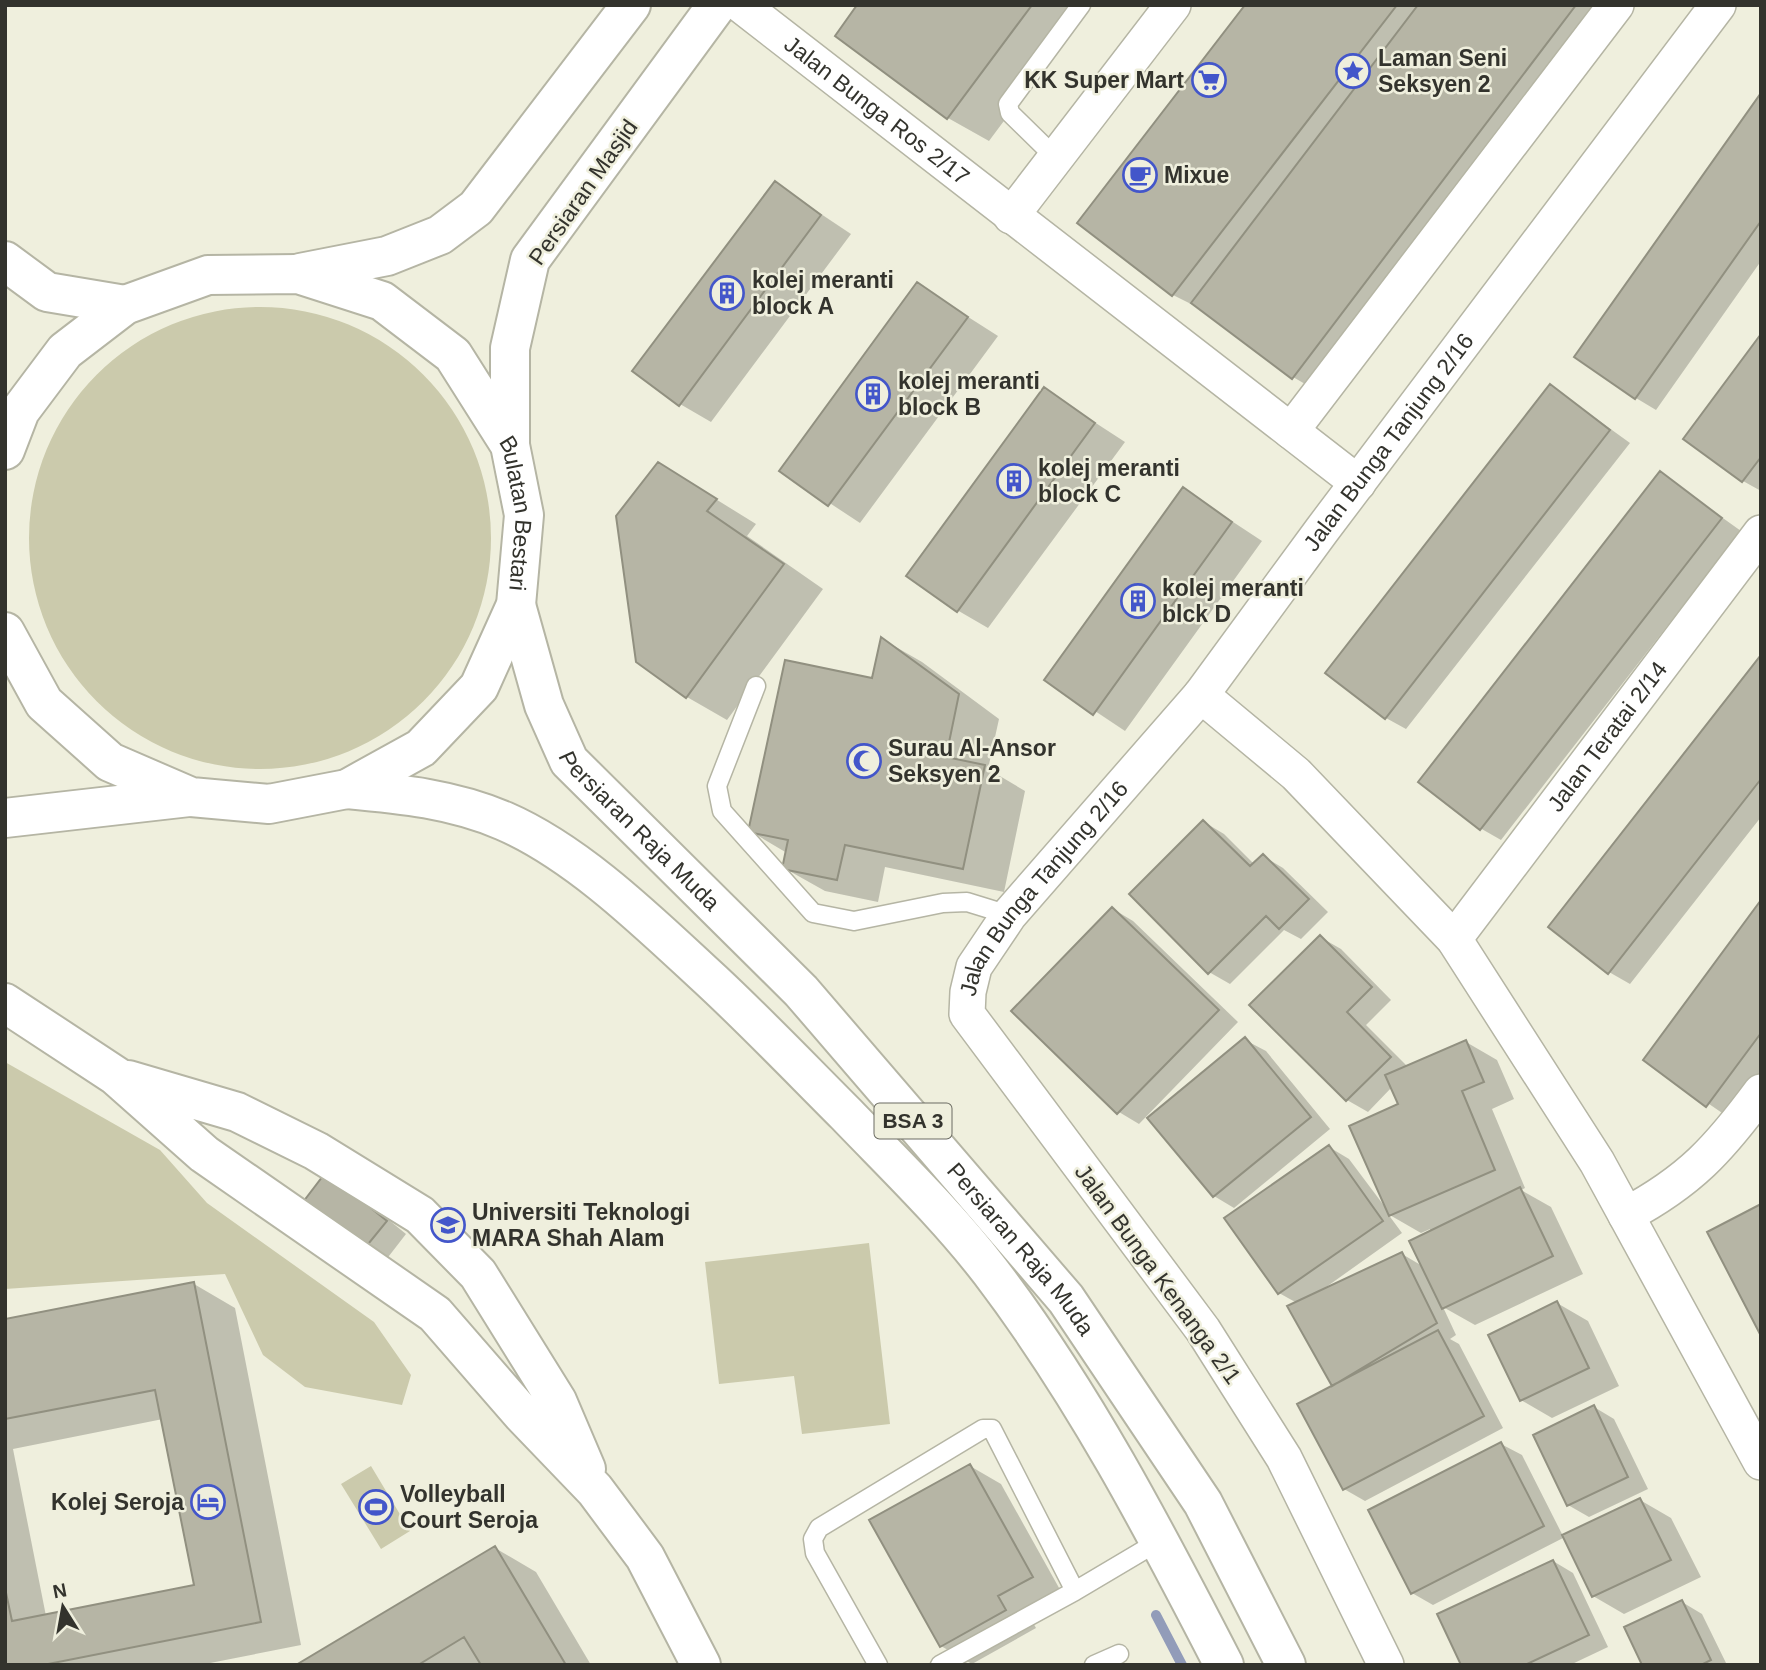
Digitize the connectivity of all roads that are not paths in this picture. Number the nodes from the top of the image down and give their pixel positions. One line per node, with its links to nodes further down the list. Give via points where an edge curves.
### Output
1 (631, 5): 11 (main road, via 476,208 440,235 387,256)
2 (717, 5): 14 (main road, Persiaran Masjid, via 530,260 510,348)
3 (741, 5): 9 (street, Jalan Bunga Ros 2/17)
4 (1081, 5): 8 (lane, via 1008,104 1010,113)
5 (1173, 5): 8 (street)
6 (1616, 5): 13 (street)
7 (1718, 5): 16 (street, Jalan Bunga Tanjung 2/16)
8 (1056, 158): 9 (street)
9 (1011, 216): 13 (street, Jalan Bunga Ros 2/17)
10 (5, 261): 12 (main road, via 47,292)
11 (298, 274): 12 (main road, Bulatan Bestari, via 208,275); 14 (main road, Bulatan Bestari, via 382,301 453,355)
12 (125, 305): 15 (main road, Bulatan Bestari, via 65,351 20,411)
13 (1291, 431): 16 (street, Jalan Bunga Ros 2/17)
14 (510, 445): 18 (main road, Bulatan Bestari, via 524,516)
15 (5, 450)
16 (1358, 483): 21 (street, Jalan Bunga Tanjung 2/16)
17 (1761, 533): 26 (street, Jalan Teratai 2/14)
18 (516, 605): 22 (main road, Bulatan Bestari, via 479,687 421,748); 42 (main road, Persiaran Raja Muda / BSA 3, via 544,705 569,761 801,991 1066,1299 1203,1503)
19 (5, 632): 23 (main road, Bulatan Bestari, via 44,703 110,762)
20 (756, 685): 25 (lane, via 717,786 722,811 813,913 854,921 967,902)
21 (1201, 695): 25 (street, Jalan Bunga Tanjung 2/16); 26 (street, via 1296,774)
22 (347, 789): 23 (main road, Bulatan Bestari, via 269,804); 34 (main road, Persiaran Raja Muda / BSA 3, via 430,798 508,823 582,868 689,960 915,1184 989,1269 1058,1364)
23 (191, 797): 24 (main road)
24 (5, 818)
25 (1009, 915): 28 (street, Jalan Bunga Tanjung 2/16, via 974,967 968,992 967,1014)
26 (1454, 939): 31 (street)
27 (5, 1003): 29 (main road)
28 (989, 1044): 43 (street, Jalan Bunga Kenanga 2/1, via 1203,1330 1284,1458)
29 (116, 1076): 33 (main road, via 204,1154 435,1314); 33 (main road, via 237,1112 316,1151 420,1215 478,1274 557,1401)
30 (1761, 1092): 31 (street, via 1720,1147 1662,1196)
31 (1626, 1214): 32 (street)
32 (1761, 1462)
33 (595, 1490): 37 (main road, via 645,1557)
34 (1161, 1540): 35 (lane); 41 (main road, Persiaran Raja Muda / BSA 3)
35 (1075, 1591): 38 (lane, via 992,1429 983,1429 819,1528 813,1539 815,1553); 39 (lane)
36 (1119, 1654): 40 (lane)
37 (701, 1665)
38 (878, 1665)
39 (940, 1665)
40 (1094, 1665)
41 (1224, 1665)
42 (1286, 1665)
43 (1386, 1665)

